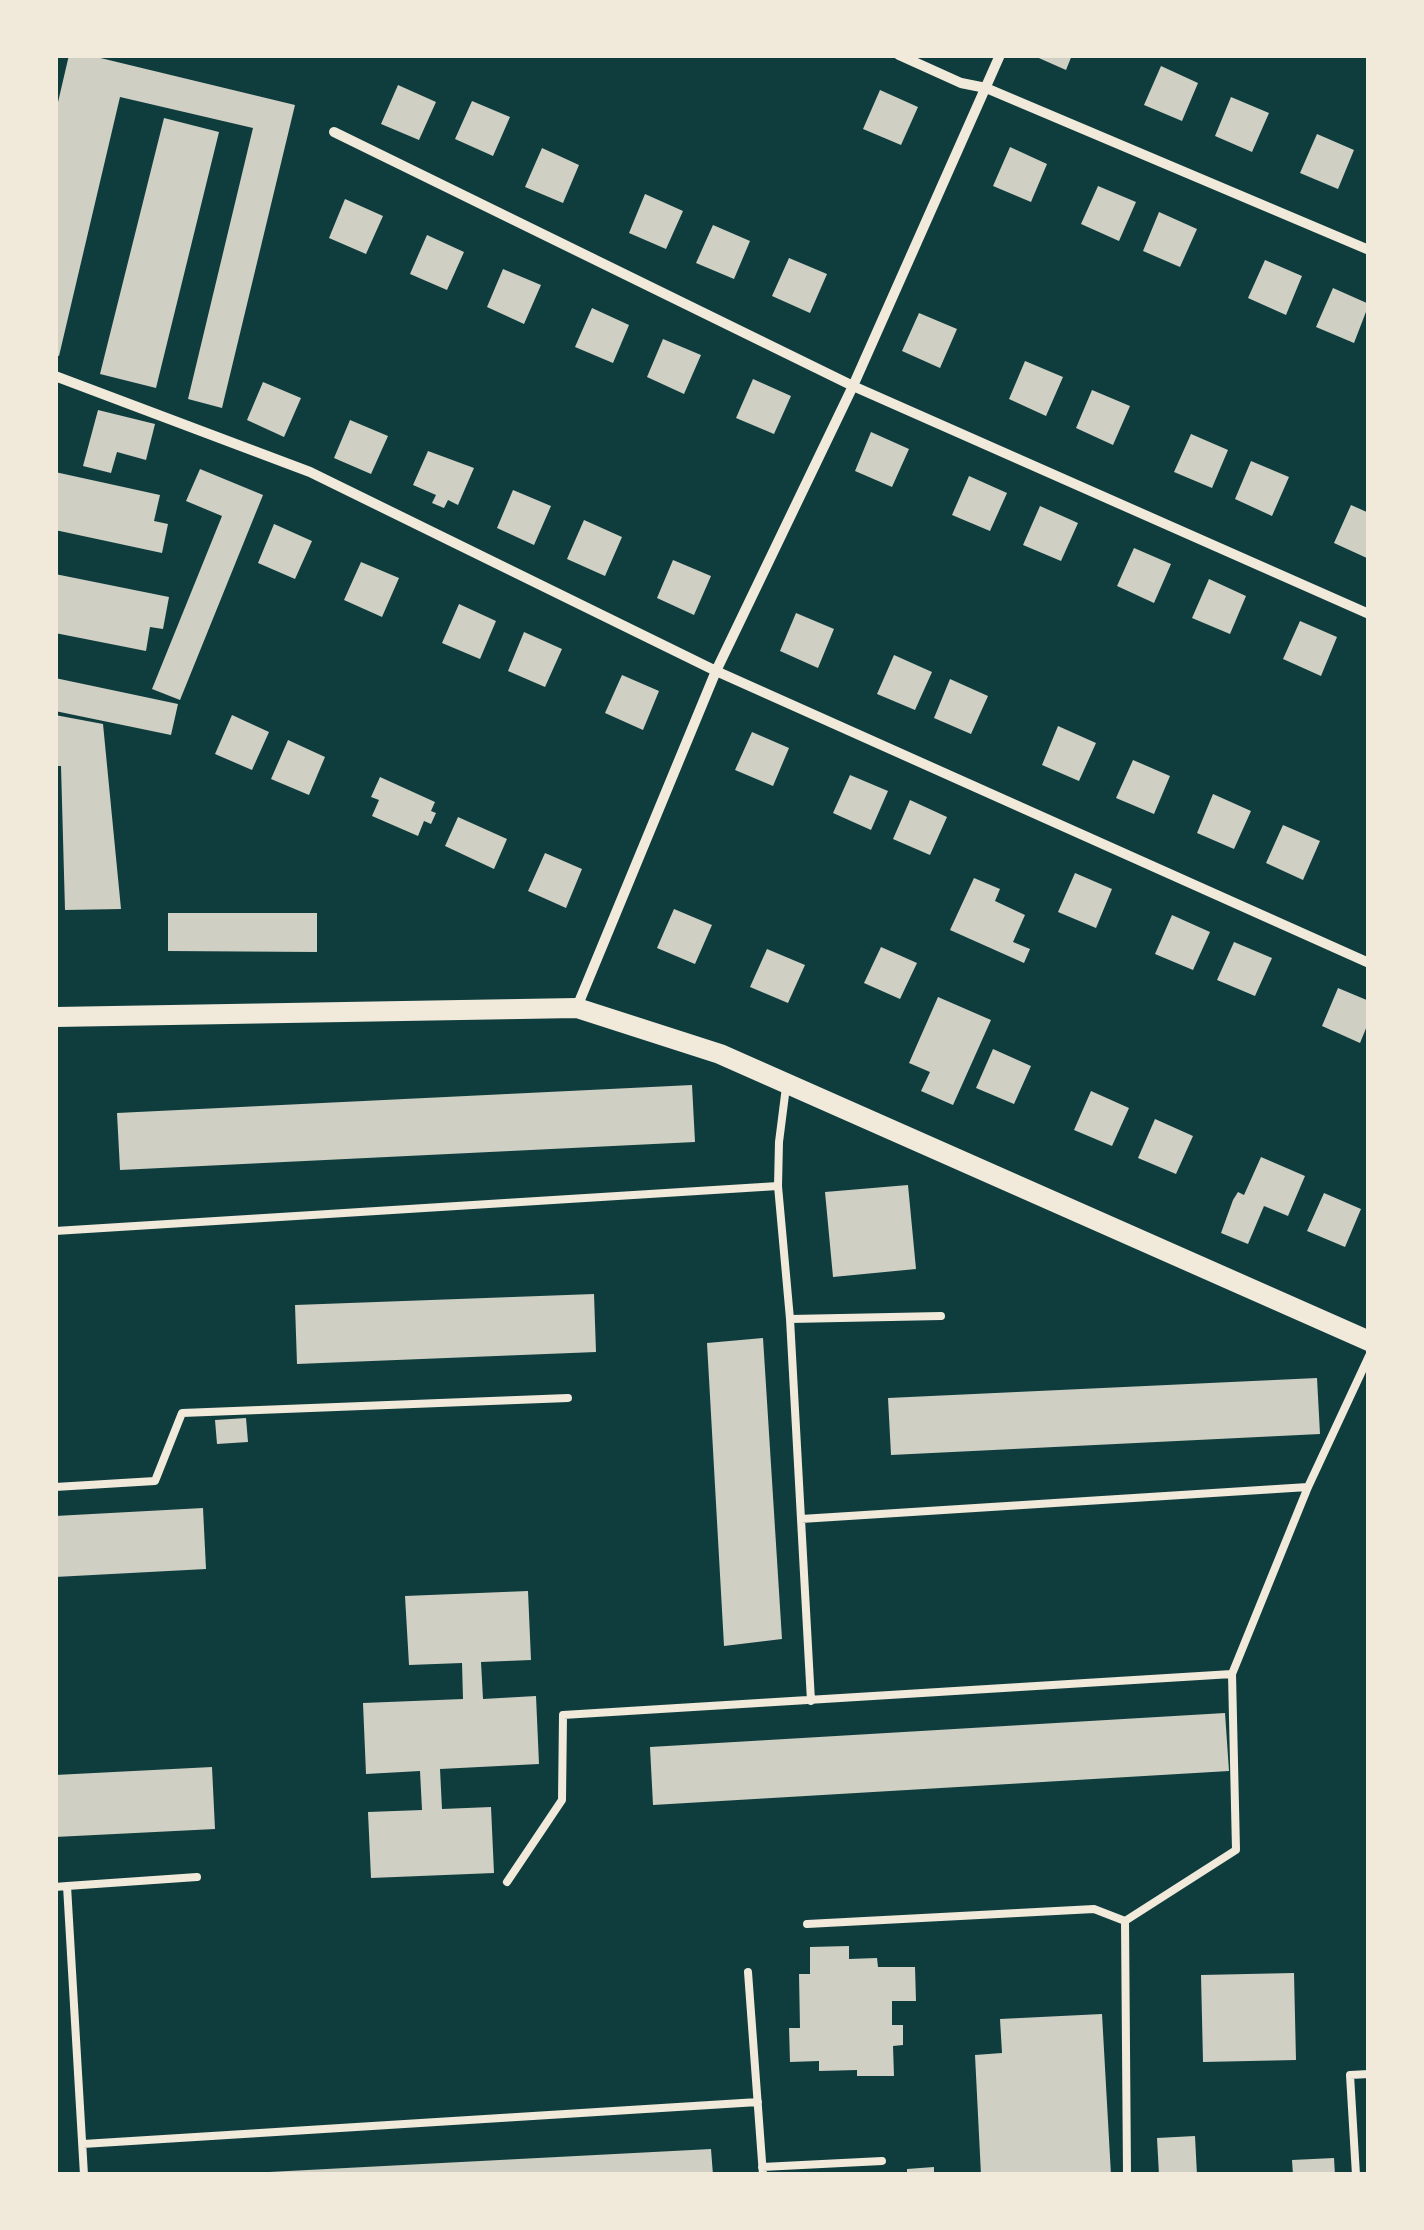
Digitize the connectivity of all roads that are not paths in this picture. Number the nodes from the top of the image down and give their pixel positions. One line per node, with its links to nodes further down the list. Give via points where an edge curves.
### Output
1 (899, 55): 3 (street)
2 (1000, 55): 3 (street)
3 (986, 88): 5 (street); 7 (street)
4 (334, 132): 7 (street)
5 (1369, 250)
6 (55, 376): 9 (street, via 310,472)
7 (853, 386): 8 (street); 9 (street)
8 (1369, 614)
9 (716, 671): 10 (street); 11 (street)
10 (1369, 962)
11 (577, 1008): 12 (main road); 13 (main road, via 720,1054)
12 (55, 1017)
13 (787, 1084): 14 (lane); 18 (main road)
14 (778, 1186): 15 (lane); 17 (lane)
15 (55, 1231)
16 (942, 1316): 17 (lane)
17 (790, 1319): 23 (lane)
18 (1369, 1341)
19 (1369, 1356): 21 (lane)
20 (568, 1398): 22 (lane, via 182,1413 154,1481)
21 (1308, 1487): 23 (lane); 24 (lane)
22 (55, 1488)
23 (801, 1520): 25 (lane)
24 (1232, 1674): 25 (lane); 30 (lane, via 1236,1850)
25 (810, 1700): 27 (lane, via 563,1715 562,1800)
26 (197, 1877): 28 (lane)
27 (507, 1882)
28 (67, 1886): 29 (lane); 35 (lane)
29 (55, 1887)
30 (1125, 1921): 31 (lane, via 1094,1909); 39 (lane)
31 (806, 1924)
32 (748, 1972): 34 (lane)
33 (1369, 2074): 40 (lane, via 1350,2076)
34 (758, 2102): 35 (lane); 37 (lane)
35 (83, 2144): 38 (lane)
36 (882, 2161): 37 (lane)
37 (763, 2171)
38 (84, 2175)
39 (1127, 2175)
40 (1356, 2175)

